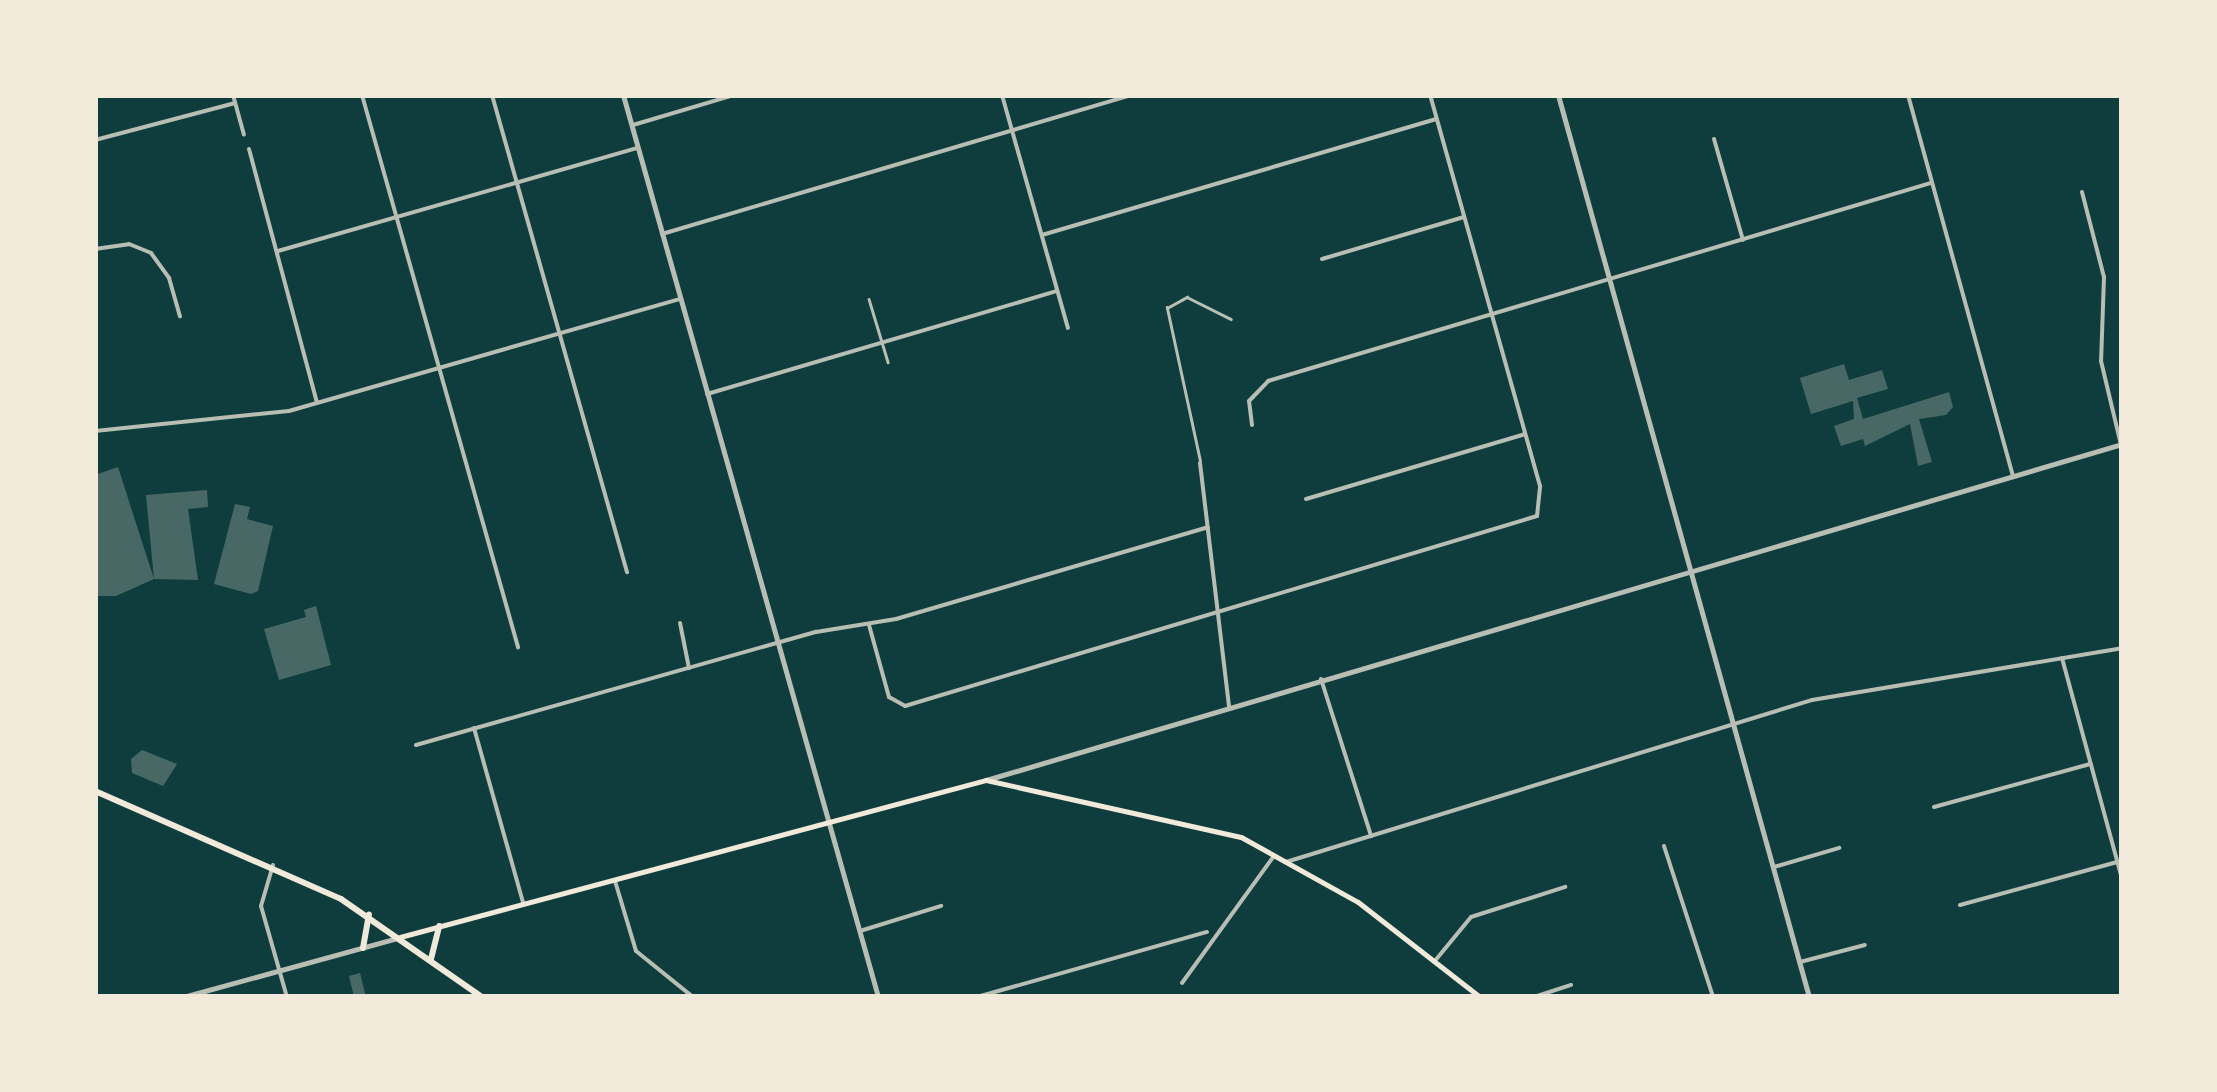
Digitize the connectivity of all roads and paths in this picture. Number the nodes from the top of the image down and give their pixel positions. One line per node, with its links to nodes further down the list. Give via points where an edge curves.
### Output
1 (362, 95): 23 (street)
2 (492, 95): 20 (street)
3 (623, 95): 13 (street)
4 (734, 95): 13 (street)
5 (1002, 95): 14 (street)
6 (1132, 95): 14 (street)
7 (1430, 95): 12 (street)
8 (1558, 95): 31 (street)
9 (1908, 95): 21 (street)
10 (233, 96): 11 (street)
11 (236, 103): 15 (street); 17 (street)
12 (1436, 119): 24 (street); 26 (street)
13 (632, 125): 18 (street)
14 (1012, 130): 25 (street); 26 (street)
15 (244, 135)
16 (1714, 138): 27 (street)
17 (95, 140)
18 (638, 148): 20 (street); 25 (street)
19 (249, 149): 29 (street)
20 (517, 183): 23 (street); 39 (street)
21 (1931, 183): 27 (street); 50 (street)
22 (2082, 192): 48 (street, via 2104,278 2101,361)
23 (397, 217): 29 (street); 42 (street)
24 (1464, 217): 30 (street); 35 (street)
25 (662, 234): 33 (street)
26 (1042, 235): 32 (street)
27 (1743, 240): 31 (street)
28 (95, 249): 36 (street, via 129,244 151,253 170,278)
29 (278, 250): 44 (street)
30 (1322, 259)
31 (1610, 279): 35 (street); 53 (street)
32 (1058, 291): 38 (street); 40 (street)
33 (680, 298): 39 (street); 43 (street)
34 (869, 300): 40 (lane)
35 (1491, 315): 45 (street, via 1268,381 1249,401); 47 (street)
36 (180, 316)
37 (1231, 319): 49 (lane, via 1187,297 1167,308)
38 (1068, 328)
39 (560, 333): 42 (street); 54 (street)
40 (883, 342): 41 (lane); 43 (street)
41 (888, 362)
42 (439, 368): 44 (street); 59 (street)
43 (708, 394): 58 (street)
44 (317, 403): 46 (street, via 268,415)
45 (1252, 425)
46 (95, 431)
47 (1525, 434): 51 (street); 55 (street, via 1540,511 1524,524)
48 (2122, 446): 50 (street)
49 (1200, 463): 52 (street)
50 (2013, 477): 53 (street)
51 (1306, 499)
52 (1208, 528): 55 (street); 57 (street)
53 (1692, 571): 63 (street); 65 (street)
54 (627, 572)
55 (1218, 614): 57 (street, via 905,706 889,696); 64 (street)
56 (680, 623): 62 (street)
57 (868, 625): 58 (street)
58 (778, 642): 62 (street); 72 (street)
59 (518, 646)
60 (2122, 648): 61 (street)
61 (2062, 658): 65 (street, via 1812,700); 68 (street)
62 (689, 668): 66 (street)
63 (1321, 679): 64 (street); 73 (street)
64 (1228, 706): 69 (street)
65 (1735, 725): 73 (street); 80 (street)
66 (474, 728): 67 (street); 84 (street)
67 (416, 745)
68 (2090, 764): 71 (street); 78 (street)
69 (986, 780): 72 (main road); 76 (main road, via 1208,825)
70 (95, 791): 79 (main road)
71 (1934, 807)
72 (830, 824): 82 (main road); 89 (street)
73 (1371, 836): 77 (street)
74 (1664, 846): 108 (street)
75 (1839, 848): 80 (street)
76 (1274, 856): 77 (main road); 98 (street)
77 (1286, 862): 95 (main road, via 1358,902)
78 (2117, 862): 81 (street); 85 (street)
79 (273, 866): 87 (main road); 97 (street, via 260,906)
80 (1774, 867): 96 (street)
81 (2122, 879)
82 (615, 881): 84 (main road); 103 (street, via 636,951)
83 (1566, 887): 95 (street, via 1471,917)
84 (524, 904): 88 (main road)
85 (1960, 905)
86 (941, 906): 89 (street)
87 (368, 916): 91 (main road); 93 (main road)
88 (440, 926): 91 (main road); 94 (main road, via 430,943)
89 (859, 932): 104 (street)
90 (1206, 932): 105 (street)
91 (400, 937): 93 (street); 94 (main road)
92 (1865, 945): 96 (street)
93 (363, 948): 97 (street)
94 (431, 960): 102 (main road)
95 (1434, 962): 106 (main road)
96 (1800, 962): 109 (street)
97 (279, 971): 100 (street); 101 (street)
98 (1182, 983)
99 (1571, 985): 107 (street)
100 (182, 997)
101 (287, 997)
102 (482, 997)
103 (693, 997)
104 (878, 997)
105 (977, 997)
106 (1480, 997)
107 (1534, 997)
108 (1712, 997)
109 (1809, 997)

